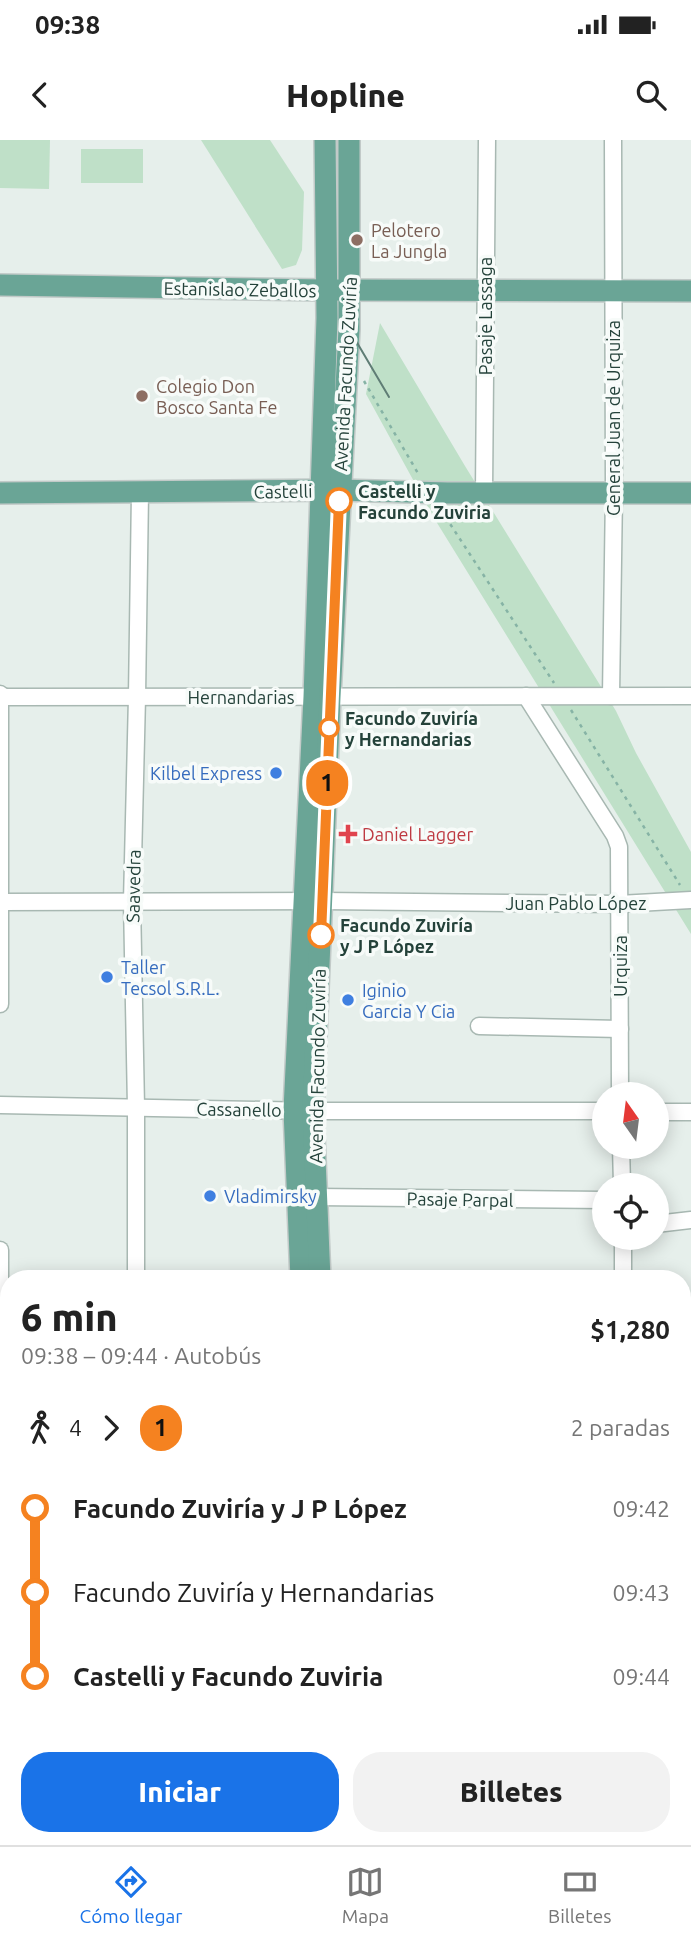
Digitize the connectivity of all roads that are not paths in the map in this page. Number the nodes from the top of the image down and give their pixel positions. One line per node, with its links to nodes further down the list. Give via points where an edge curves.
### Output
1 (325, 140): 7 (main road, Avenida Facundo Zuviría)
2 (349, 140): 8 (main road, Avenida Facundo Zuviría)
3 (487, 140): 9 (street, Pasaje Lassaga)
4 (614, 140): 10 (street, General Juan de Urquiza)
5 (0, 285): 6 (main road, Estanislao Zeballos)
6 (218, 288): 7 (main road, Estanislao Zeballos); 12 (main road, via 296,297)
7 (326, 290): 8 (main road, Estanislao Zeballos); 12 (main road, Avenida Facundo Zuviría)
8 (350, 290): 9 (main road, Estanislao Zeballos); 13 (main road, Avenida Facundo Zuviría)
9 (486, 290): 10 (main road, Estanislao Zeballos); 18 (street, Pasaje Lassaga)
10 (614, 290): 11 (main road, Estanislao Zeballos); 16 (street, General Juan de Urquiza)
11 (691, 291)
12 (327, 318): 13 (main road, via 337,342 336,397); 14 (main road, Avenida Facundo Zuviría)
13 (343, 426): 14 (main road, Avenida Facundo Zuviría)
14 (330, 490): 15 (main road, Castelli); 18 (main road, Castelli); 24 (main road, Avenida Facundo Zuviría)
15 (140, 492): 17 (main road, Castelli); 25 (street, Saavedra)
16 (614, 492): 18 (main road, Castelli); 19 (main road, Castelli); 22 (street, General Juan de Urquiza)
17 (0, 493)
18 (484, 493)
19 (691, 493)
20 (0, 695): 25 (street, Hernandarias); 28 (street)
21 (526, 696): 22 (street, Hernandarias); 24 (street, Hernandarias); 30 (street, Urquiza, via 615,836)
22 (611, 696): 23 (street, Hernandarias)
23 (691, 696)
24 (322, 697): 25 (street, Hernandarias); 27 (main road, Avenida Facundo Zuviría)
25 (138, 698): 29 (street, Saavedra)
26 (690, 900): 30 (street, Juan Pablo López)
27 (314, 901): 29 (street, Juan Pablo López); 30 (street, Juan Pablo López); 37 (main road, Avenida Facundo Zuviría)
28 (1, 902): 29 (street, Juan Pablo López); 31 (street)
29 (132, 902): 36 (street, Saavedra)
30 (620, 904): 33 (street, Urquiza)
31 (0, 1004)
32 (479, 1026): 33 (street)
33 (620, 1029): 34 (street, Urquiza)
34 (620, 1082)
35 (0, 1105): 36 (street, Cassanello)
36 (136, 1107): 37 (street, Cassanello); 47 (street, Saavedra)
37 (304, 1110): 38 (street, Cassanello); 41 (main road, Avenida Facundo Zuviría); 48 (main road, Avenida Facundo Zuviría)
38 (592, 1111)
39 (669, 1112): 40 (street)
40 (691, 1112)
41 (316, 1197): 42 (street, Pasaje Parpal); 49 (main road, Avenida Facundo Zuviría)
42 (592, 1200)
43 (691, 1220): 44 (street)
44 (669, 1223)
45 (0, 1250): 51 (street)
46 (623, 1250): 50 (street)
47 (136, 1270)
48 (301, 1270)
49 (320, 1270)
50 (623, 1270)
51 (0, 1309)

